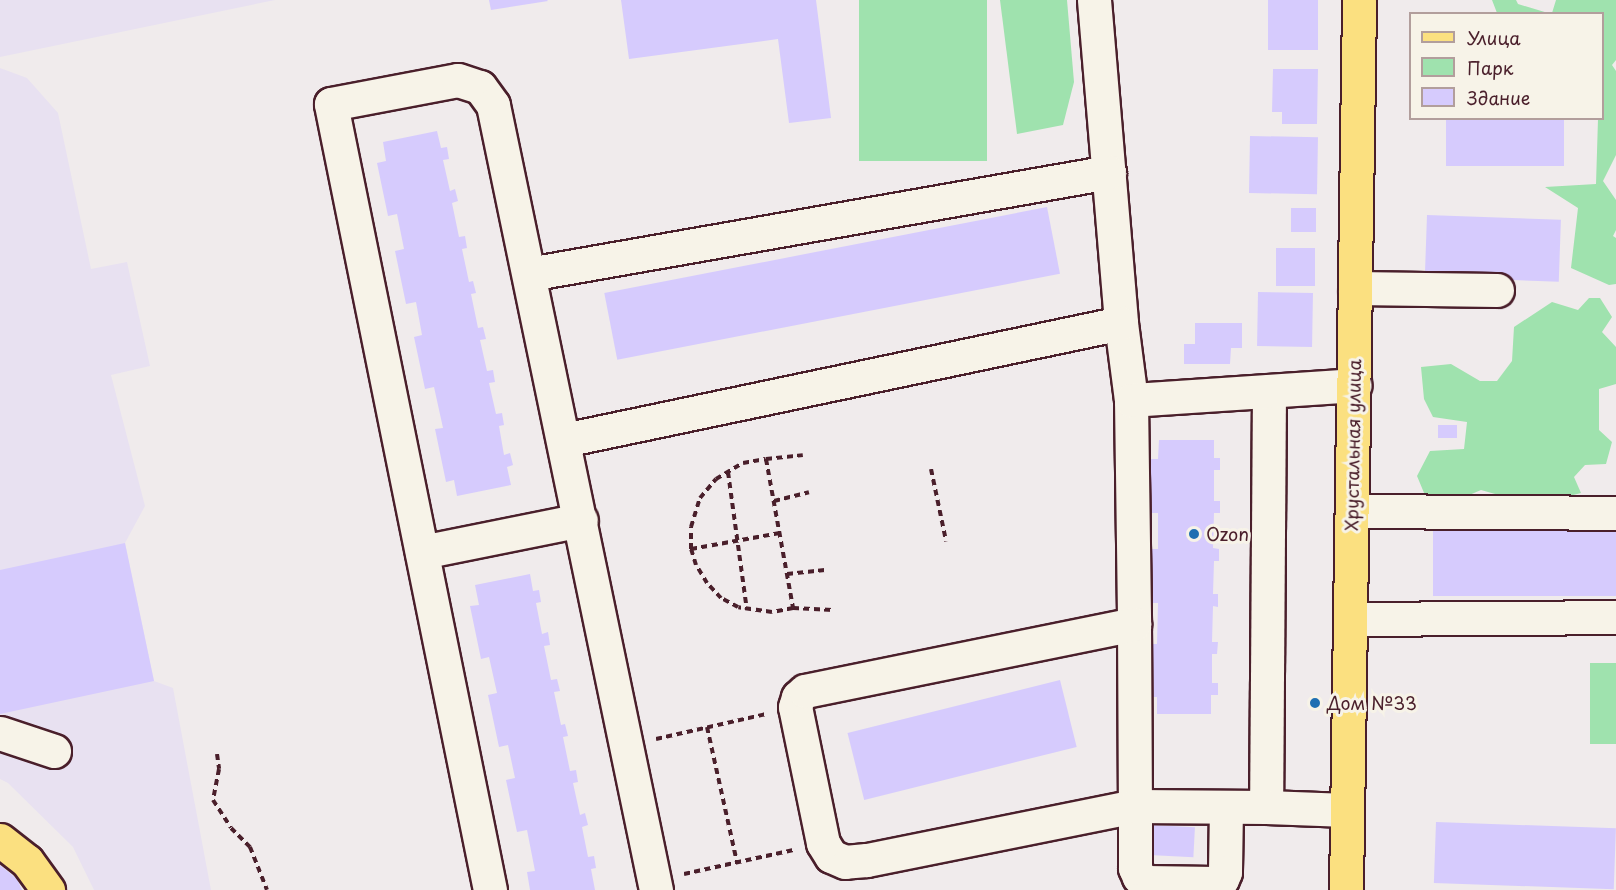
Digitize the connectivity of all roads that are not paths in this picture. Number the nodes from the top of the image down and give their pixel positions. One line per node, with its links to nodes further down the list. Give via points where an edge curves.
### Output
1 (1094, 0): 3 (lane)
2 (1359, 0): 5 (main road, Хрустальная улица)
3 (1109, 172): 4 (lane); 7 (lane)
4 (529, 274): 11 (lane); 15 (lane, via 493,105 480,87 458,80 331,104)
5 (1356, 288): 6 (lane); 8 (main road, Хрустальная улица)
6 (1497, 290)
7 (1121, 323): 10 (lane); 11 (lane)
8 (1354, 385): 9 (lane); 12 (main road, Хрустальная улица)
9 (1269, 391): 10 (lane); 23 (lane)
10 (1131, 400): 18 (lane)
11 (564, 440): 14 (lane)
12 (1352, 511): 13 (lane); 17 (main road, Хрустальная улица)
13 (1616, 513)
14 (581, 520): 15 (lane); 26 (lane)
15 (422, 552): 28 (lane)
16 (1616, 617): 17 (lane)
17 (1350, 619): 24 (main road, Хрустальная улица)
18 (1134, 624): 21 (lane); 21 (lane, via 805,691 795,707 824,843 831,856 845,862)
19 (0, 732): 20 (lane)
20 (54, 751)
21 (1136, 806): 22 (lane); 22 (lane, via 1135,868 1146,882 1222,879)
22 (1226, 807): 23 (lane)
23 (1266, 807): 24 (lane)
24 (1347, 810): 29 (main road, Хрустальная улица)
25 (0, 840): 27 (main road, via 27,861)
26 (655, 886)
27 (48, 890)
28 (490, 890)
29 (1346, 890)

